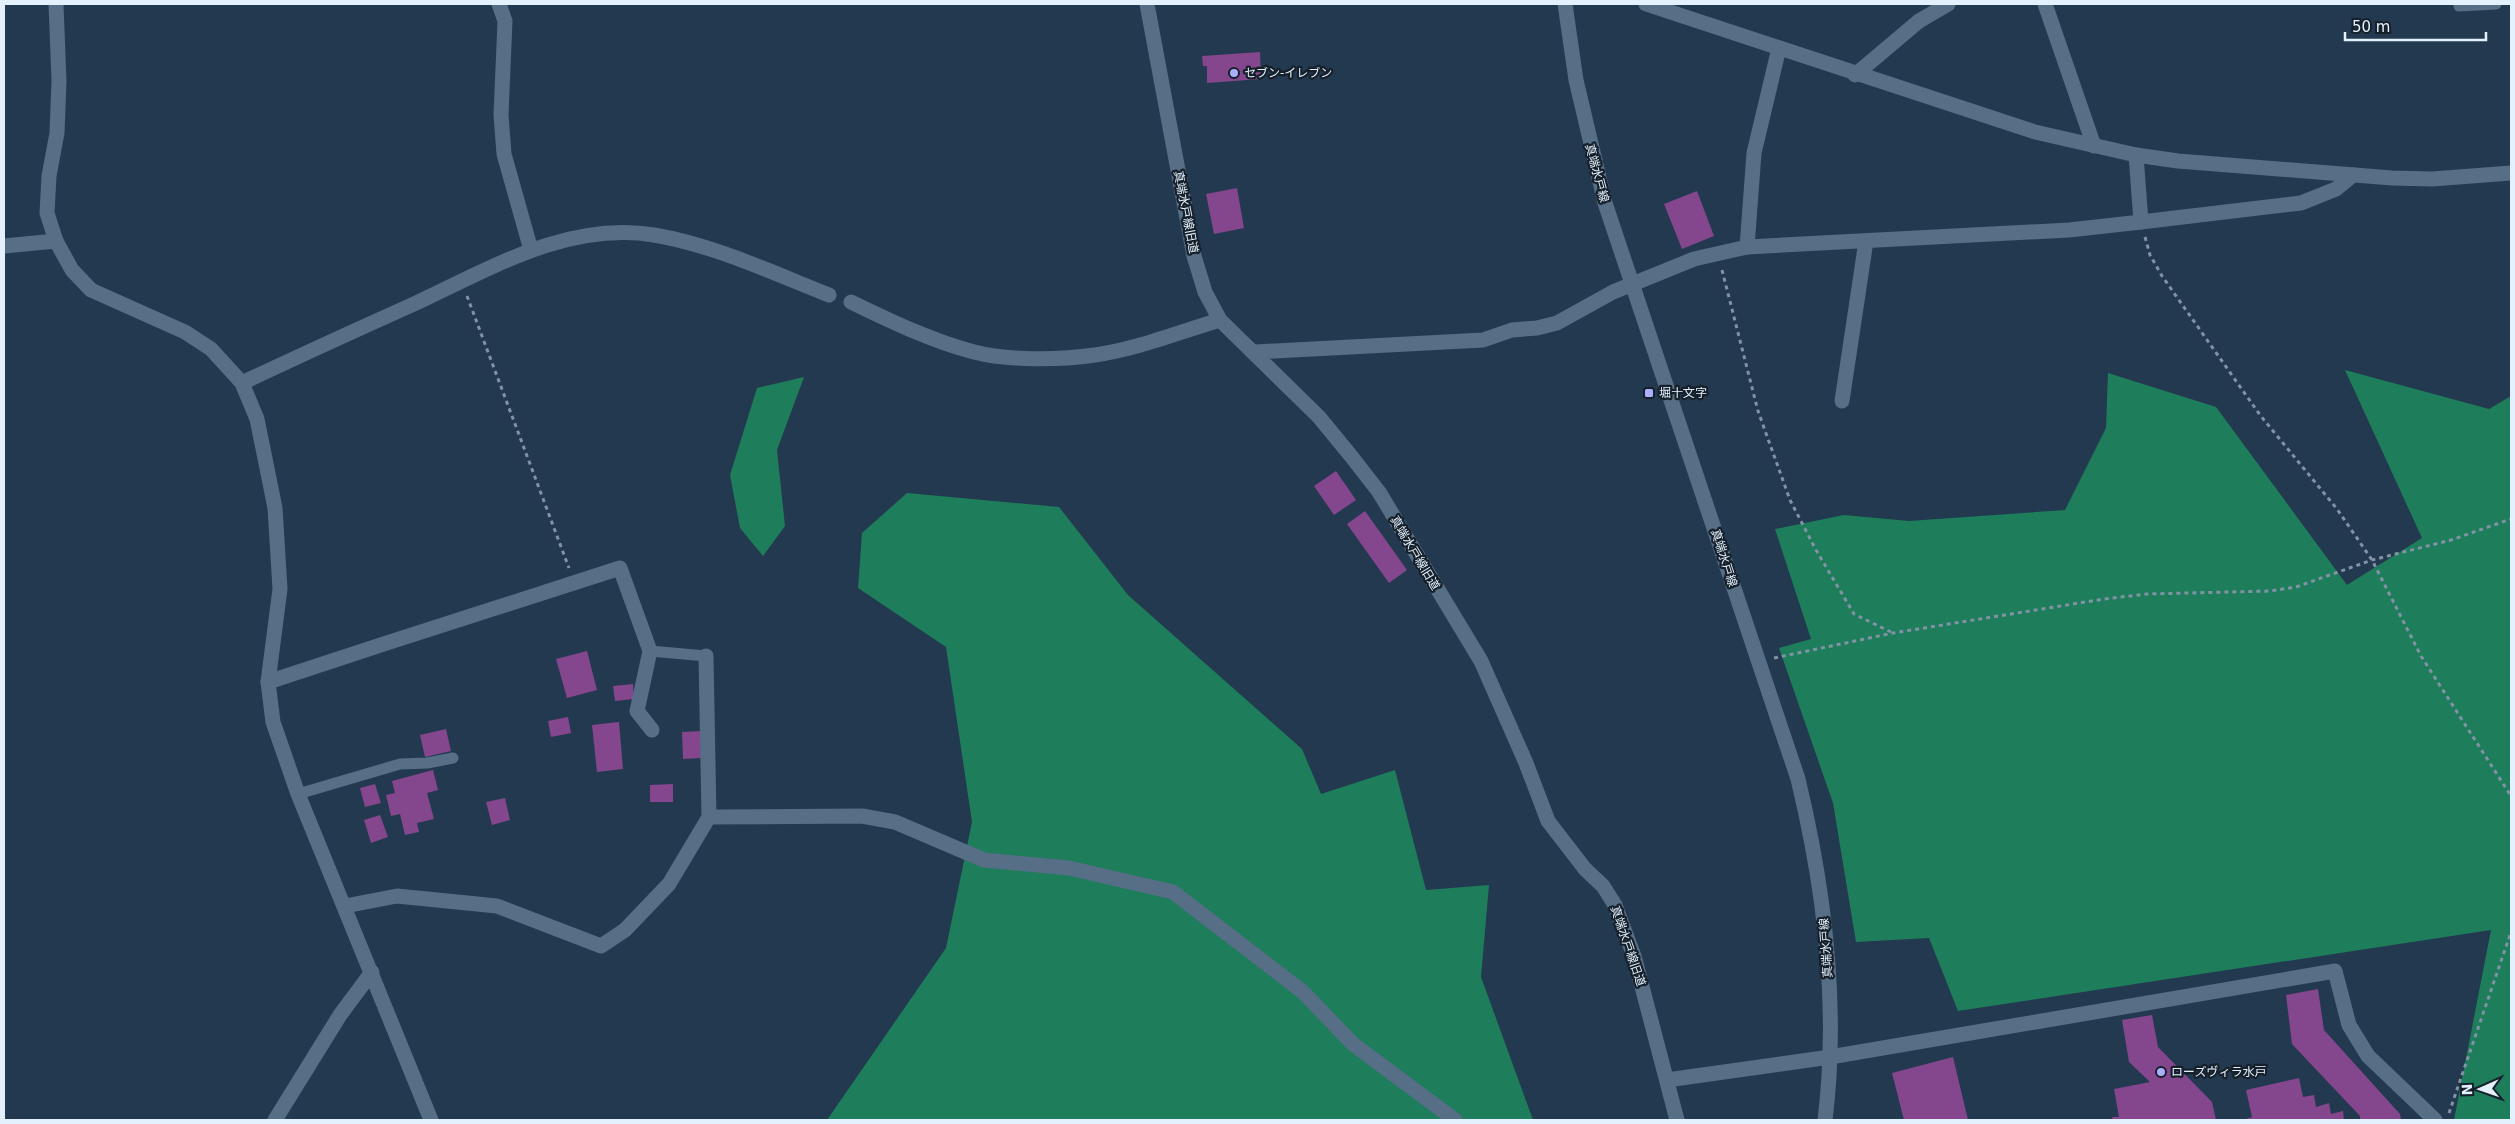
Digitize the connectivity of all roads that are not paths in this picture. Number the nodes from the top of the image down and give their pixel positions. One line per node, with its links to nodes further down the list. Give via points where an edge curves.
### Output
1 (56, 4): 17 (street, via 57,133 49,176 47,213)
2 (499, 4): 21 (street, via 506,22 501,115 504,154)
3 (1147, 4): 25 (street, 真端水戸線旧道, via 1194,256 1205,292)
4 (1565, 4): 22 (street, 真端水戸線, via 1570,50 1588,137 1605,203)
5 (1646, 4): 10 (street)
6 (1948, 4): 11 (street, via 1919,21)
7 (2045, 4): 12 (street)
8 (2459, 4): 9 (lane)
9 (2496, 4)
10 (1779, 48): 11 (street); 20 (street, via 1754,153)
11 (1855, 74): 12 (street, via 2035,132)
12 (2094, 146): 13 (street)
13 (2136, 155): 15 (street); 16 (street)
14 (2511, 173): 15 (street, via 2432,179)
15 (2353, 175): 16 (street, via 2336,189 2301,203)
16 (2141, 222): 18 (street, via 2069,230)
17 (56, 241): 19 (street); 27 (street, via 72,270 90,290 185,332 210,349)
18 (1866, 241): 20 (street); 28 (street)
19 (4, 246)
20 (1747, 247): 22 (street, via 1694,259)
21 (531, 250): 23 (street, via 588,236 613,233 652,235 719,253); 27 (street)
22 (1632, 285): 26 (street, via 1557,323 1512,330 1483,340); 38 (street, 真端水戸線, via 1798,779 1819,879 1827,944)
23 (829, 295)
24 (851, 302): 25 (street, via 890,322 975,352 1057,359 1097,355)
25 (1220, 320): 26 (street, 真端水戸線旧道)
26 (1254, 352): 39 (street, 真端水戸線旧道, via 1319,417 1373,485 1480,662 1526,763 1548,821 1580,863 1604,886 1616,905 1634,956)
27 (242, 383): 31 (street, via 257,419 275,508 280,589)
28 (1842, 401)
29 (650, 650): 30 (lane); 31 (street, via 620,568); 32 (street, via 637,711)
30 (706, 656): 35 (street)
31 (268, 682): 34 (street, via 273,722)
32 (652, 730)
33 (453, 758): 34 (lane, via 400,764)
34 (298, 794): 36 (street)
35 (709, 817): 36 (street, via 669,884 625,930 601,946 497,906 397,896); 42 (street, via 862,816 895,822 984,860 1069,868 1173,892 1303,992 1353,1044)
36 (345, 906): 37 (street)
37 (372, 972): 40 (street, via 340,1015); 41 (street)
38 (1830, 1057): 39 (street); 44 (street, 真端水戸線); 45 (street, via 2335,971 2349,1026 2368,1056)
39 (1667, 1080): 43 (street, 真端水戸線旧道)
40 (275, 1120)
41 (431, 1120)
42 (1455, 1120)
43 (1677, 1120)
44 (1825, 1120)
45 (2435, 1120)

